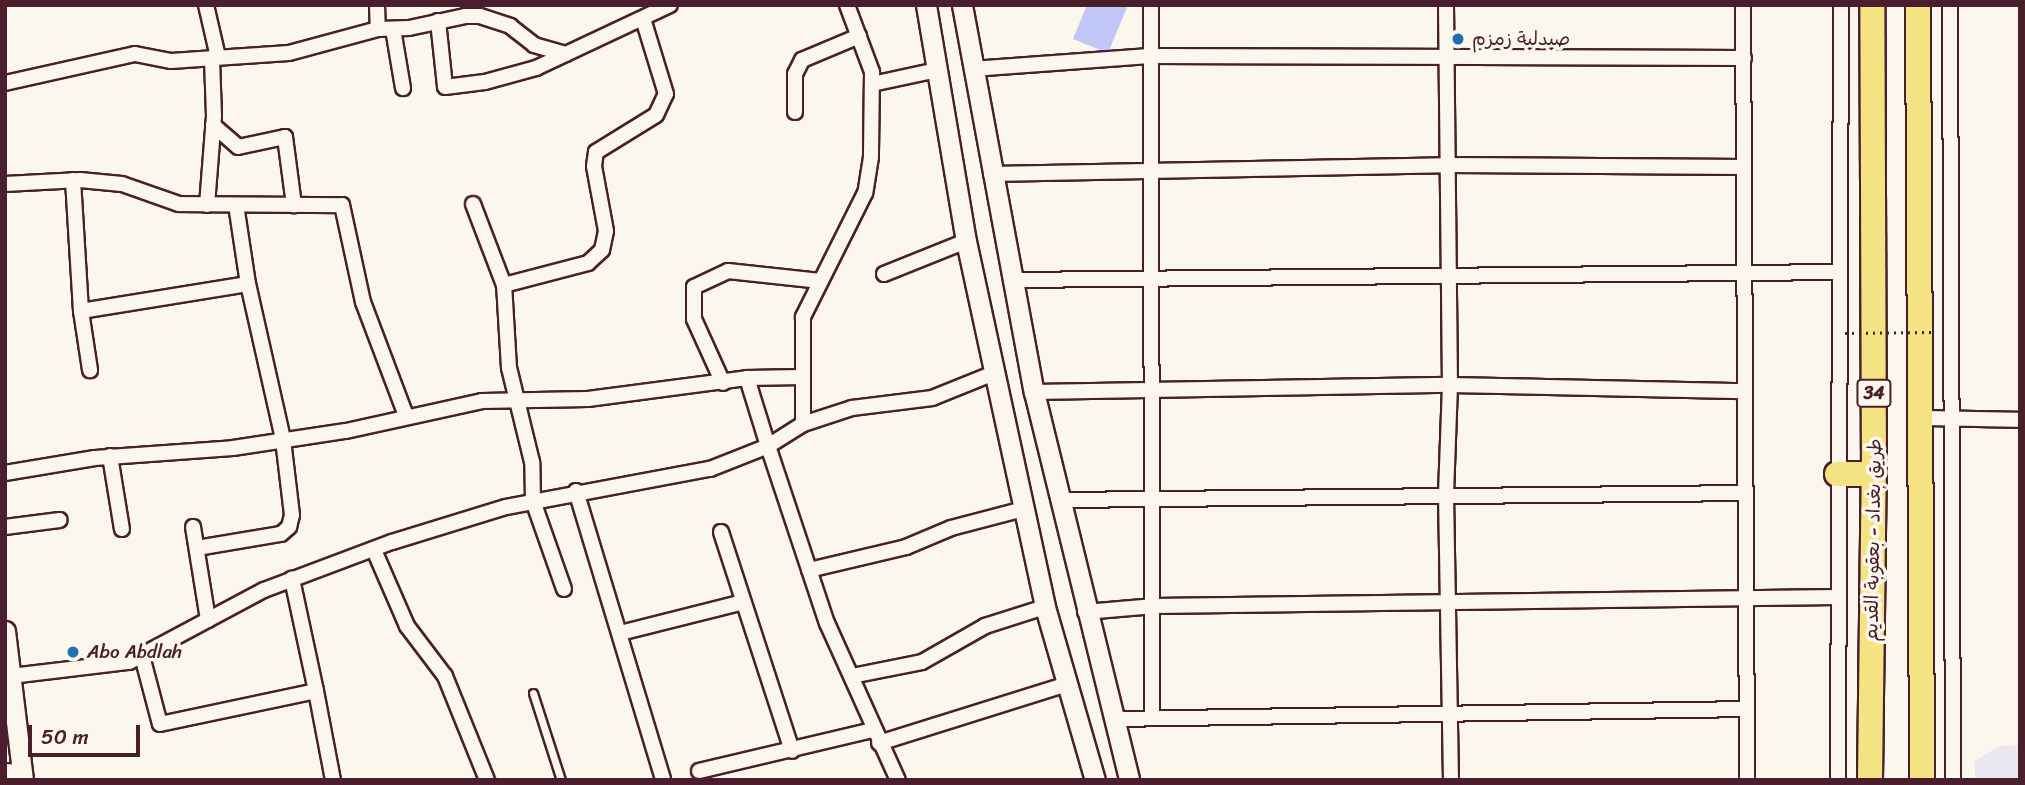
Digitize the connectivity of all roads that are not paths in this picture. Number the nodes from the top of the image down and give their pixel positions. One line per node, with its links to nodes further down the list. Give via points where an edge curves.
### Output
1 (206, 5): 22 (street)
2 (377, 5): 16 (street)
3 (670, 5): 14 (street)
4 (847, 5): 18 (street)
5 (926, 5): 25 (street)
6 (962, 5): 24 (street)
7 (1151, 5): 20 (street)
8 (1446, 5): 21 (street)
9 (1743, 5): 23 (street)
10 (1841, 5): 42 (street)
11 (1872, 5): 73 (highway, طريق بغداد - بعقوبة القديم / 34)
12 (1918, 5): 64 (highway, 34)
13 (1951, 5): 65 (street)
14 (643, 19): 19 (street); 50 (street, via 666,94 656,115 596,152 594,166 606,231 602,250 588,263)
15 (438, 21): 17 (street); 19 (street, via 480,16 510,26 534,45); 19 (street, via 445,87 485,82)
16 (378, 29): 17 (street); 22 (street, via 289,53)
17 (393, 29): 28 (street)
18 (859, 36): 27 (street); 29 (street, via 802,60 795,74)
19 (566, 54)
20 (1150, 56): 21 (street); 24 (street); 33 (street)
21 (1444, 56): 23 (street); 31 (street)
22 (215, 58): 26 (street, via 171,61 135,54); 30 (street)
23 (1744, 58): 32 (street)
24 (972, 69): 34 (street)
25 (937, 70): 27 (street); 41 (street)
26 (5, 83)
27 (872, 84): 47 (street, via 871,157 865,193)
28 (403, 88)
29 (795, 112)
30 (213, 125): 38 (street); 40 (street, via 238,148 285,137)
31 (1446, 165): 32 (street); 33 (street); 43 (street)
32 (1744, 167): 45 (street)
33 (1149, 171): 34 (street); 48 (street)
34 (991, 174): 46 (street)
35 (72, 180): 36 (street); 38 (street, via 122,184 179,204); 51 (street)
36 (5, 184)
37 (473, 204): 50 (street)
38 (207, 205): 39 (street)
39 (236, 205): 40 (street); 49 (street)
40 (294, 205): 63 (street, via 342,205 363,302)
41 (966, 241): 44 (street); 53 (street)
42 (1838, 272): 45 (street); 72 (street)
43 (1448, 273): 45 (street); 48 (street); 57 (street)
44 (884, 274)
45 (1745, 275): 59 (street)
46 (1011, 279): 48 (street); 60 (street)
47 (820, 281): 54 (street, via 803,317); 56 (street, via 728,271 694,287 694,318)
48 (1150, 281): 58 (street)
49 (248, 284): 51 (street); 68 (street)
50 (504, 285): 62 (street, via 505,342)
51 (81, 311): 52 (street)
52 (90, 370)
53 (994, 373): 61 (street); 67 (street, via 932,398 852,408)
54 (802, 377): 55 (street); 67 (street)
55 (747, 379): 56 (street); 69 (street)
56 (723, 383): 62 (street, via 588,398)
57 (1450, 385): 58 (street); 59 (street); 76 (street)
58 (1151, 391): 60 (street); 77 (street)
59 (1745, 391): 75 (street)
60 (1034, 393): 61 (street); 78 (street)
61 (999, 396): 80 (street)
62 (517, 397): 63 (street); 79 (street, via 532,463)
63 (406, 416): 68 (street, via 346,432)
64 (1920, 418): 65 (street); 126 (highway, 34)
65 (1950, 419): 66 (street); 127 (street)
66 (2020, 420)
67 (803, 424): 69 (street)
68 (283, 439): 70 (street, via 233,448); 86 (street, via 292,515 289,527 281,534)
69 (768, 446): 74 (street, via 677,477); 88 (street)
70 (110, 456): 71 (street); 84 (street)
71 (5, 473)
72 (1837, 474): 73 (highway); 91 (street)
73 (1874, 474): 125 (highway, طريق بغداد - بعقوبة القديم / 34)
74 (576, 491): 79 (street); 100 (street)
75 (1745, 493): 76 (street); 92 (street)
76 (1446, 494): 77 (street); 94 (street)
77 (1155, 496): 78 (street); 96 (street)
78 (1059, 500): 97 (street)
79 (533, 501): 87 (street); 90 (street)
80 (1024, 509): 88 (street, via 951,528 906,547); 95 (street)
81 (60, 520): 82 (street)
82 (5, 527)
83 (193, 527): 86 (street)
84 (122, 528)
85 (721, 532): 93 (street)
86 (197, 548): 98 (street)
87 (373, 550): 89 (street); 116 (street, via 407,626 445,676)
88 (809, 570): 103 (street)
89 (292, 579): 98 (street); 105 (street)
90 (564, 589)
91 (1837, 597): 92 (street); 124 (street)
92 (1746, 598): 94 (street); 107 (street)
93 (743, 602): 100 (street); 112 (street)
94 (1451, 604): 96 (street); 108 (street)
95 (1045, 607): 103 (street, via 985,626 922,662); 104 (street)
96 (1155, 607): 97 (street); 109 (street)
97 (1085, 612): 110 (street)
98 (208, 620): 101 (street)
99 (5, 631): 102 (street)
100 (620, 633): 118 (street)
101 (142, 656): 102 (street, via 96,668); 105 (street, via 160,724)
102 (11, 676): 114 (street)
103 (852, 676): 111 (street)
104 (1067, 684): 111 (street); 120 (street)
105 (316, 691): 115 (street)
106 (533, 693): 117 (lane)
107 (1747, 709): 108 (street); 123 (street)
108 (1451, 712): 109 (street); 122 (street)
109 (1152, 716): 110 (street)
110 (1113, 719): 121 (street)
111 (876, 736): 112 (street); 119 (street)
112 (792, 751): 113 (street)
113 (699, 771)
114 (17, 774)
115 (333, 780)
116 (487, 780)
117 (561, 780)
118 (663, 780)
119 (898, 780)
120 (1095, 780)
121 (1129, 780)
122 (1451, 780)
123 (1747, 780)
124 (1838, 780)
125 (1870, 780)
126 (1922, 780)
127 (1953, 780)

